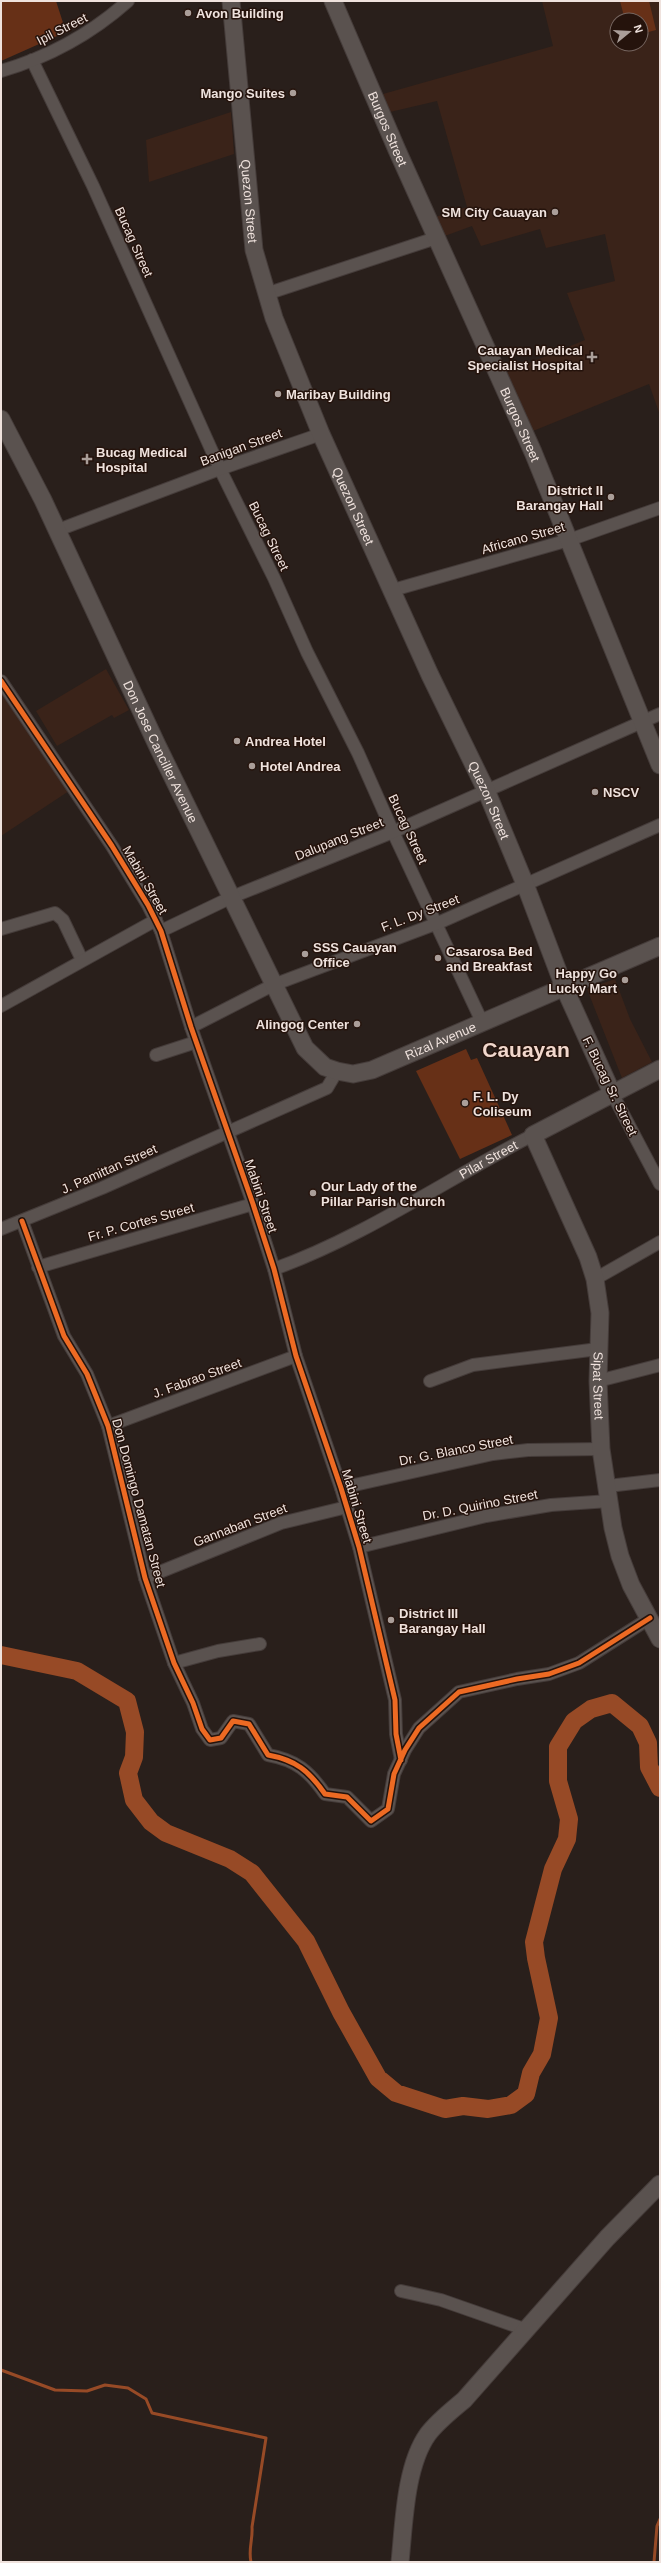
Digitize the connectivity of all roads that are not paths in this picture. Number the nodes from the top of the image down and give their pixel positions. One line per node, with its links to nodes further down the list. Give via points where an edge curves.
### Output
1 (128, 1): 4 (street, Ipil Street, via 95,29)
2 (231, 1): 7 (main road, Quezon Street, via 252,234)
3 (333, 1): 6 (main road, Burgos Street)
4 (32, 60): 5 (street, Ipil Street); 10 (street, Bucag Street, via 94,186)
5 (1, 71)
6 (436, 238): 7 (street); 13 (main road, Burgos Street)
7 (266, 294): 9 (main road, Quezon Street)
8 (1, 419): 12 (main road, Don Jose Canciller Avenue)
9 (321, 434): 10 (street, Banigan Street); 14 (main road, Quezon Street)
10 (220, 469): 12 (street, Banigan Street); 21 (street, Bucag Street, via 358,753)
11 (660, 508): 13 (street, Africano Street)
12 (58, 530): 23 (main road, Don Jose Canciller Avenue, via 157,745)
13 (569, 540): 14 (street, Africano Street); 17 (main road, Burgos Street)
14 (393, 590): 19 (main road, Quezon Street, via 430,675)
15 (1, 680): 25 (street, Mabini Street, via 112,846)
16 (660, 714): 17 (street, Dalupang Street)
17 (641, 722): 18 (main road, Burgos Street); 19 (street, Dalupang Street)
18 (658, 755)
19 (486, 790): 21 (street, Dalupang Street); 22 (main road, Quezon Street)
20 (660, 825): 22 (street, F. L. Dy Street)
21 (393, 832): 23 (street, Dalupang Street); 24 (street, Bucag Street)
22 (525, 884): 24 (street, F. L. Dy Street); 30 (main road, Quezon Street)
23 (232, 897): 25 (street, Dalupang Street); 29 (main road, Don Jose Canciller Avenue)
24 (438, 923): 29 (street, F. L. Dy Street); 32 (street, Bucag Street)
25 (158, 926): 28 (street, Dalupang Street); 33 (street, Mabini Street)
26 (1, 929): 28 (street, via 55,913 63,920)
27 (660, 946): 30 (main road, Rizal Avenue)
28 (82, 960): 31 (street, Dalupang Street)
29 (273, 985): 33 (street, F. L. Dy Street); 37 (main road, Don Jose Canciller Avenue, via 306,1048 325,1067)
30 (564, 987): 32 (main road, Rizal Avenue); 38 (main road, F. Bucag Sr. Street)
31 (1, 1006)
32 (483, 1024): 37 (main road, Rizal Avenue, via 372,1070 353,1074)
33 (191, 1028): 34 (street, Mabini Street)
34 (196, 1042): 35 (street); 39 (street, Mabini Street)
35 (156, 1056)
36 (660, 1069): 38 (main road, Pilar Street)
37 (337, 1071): 39 (street, via 328,1088)
38 (612, 1093): 40 (main road, Pilar Street); 41 (street, F. Bucag Sr. Street)
39 (228, 1133): 42 (street, Mabini Street); 43 (street, J. Pamittan Street)
40 (533, 1135): 47 (street, Pilar Street, via 476,1164 363,1229); 48 (main road, Sipat Street, via 588,1257)
41 (660, 1184)
42 (253, 1204): 46 (street, Fr. P. Cortes Street); 47 (street, Mabini Street)
43 (22, 1222): 44 (street, J. Pamittan Street); 46 (street, Don Domingo Damatan Street)
44 (1, 1229)
45 (660, 1242): 48 (street)
46 (38, 1267): 54 (street, Don Domingo Damatan Street, via 64,1336 87,1374)
47 (274, 1269): 50 (street, Mabini Street)
48 (595, 1279): 49 (main road, Sipat Street, via 600,1313)
49 (598, 1349): 52 (street, via 473,1365); 53 (main road, Sipat Street)
50 (296, 1356): 54 (street, J. Fabrao Street); 57 (street, Mabini Street)
51 (660, 1365): 53 (street)
52 (430, 1381)
53 (598, 1381): 55 (main road, Sipat Street)
54 (108, 1426): 61 (street, Don Domingo Damatan Street)
55 (601, 1449): 57 (street, Dr. G. Blanco Street, via 528,1450 493,1454); 58 (main road, Sipat Street)
56 (660, 1480): 58 (street, Dr. D. Quirino Street)
57 (341, 1488): 59 (street, Mabini Street)
58 (608, 1494): 60 (street, Dr. D. Quirino Street, via 486,1516); 62 (main road, Sipat Street, via 620,1556 631,1585)
59 (347, 1507): 60 (street, Mabini Street); 61 (street, Gannaban Street, via 280,1523)
60 (359, 1547): 66 (street, Mabini Street, via 395,1700 396,1734)
61 (145, 1578): 65 (street, Don Domingo Damatan Street)
62 (650, 1618): 63 (main road, Sipat Street); 66 (street, Don Domingo Damatan Street, via 579,1663 549,1674 517,1678 459,1692 419,1728)
63 (660, 1639)
64 (260, 1644): 65 (street, via 218,1651)
65 (174, 1664): 66 (street, Don Domingo Damatan Street, via 193,1703 202,1729 210,1740 221,1738 233,1721 249,1724 268,1756 285,1758 311,1774 325,1794 347,1798 371,1821 388,1809 394,1774)
66 (401, 1760)
67 (660, 2184): 69 (main road, via 607,2238)
68 (402, 2291): 69 (street, via 441,2300)
69 (527, 2330): 70 (main road, via 464,2400 427,2435 408,2483)
70 (400, 2562)

